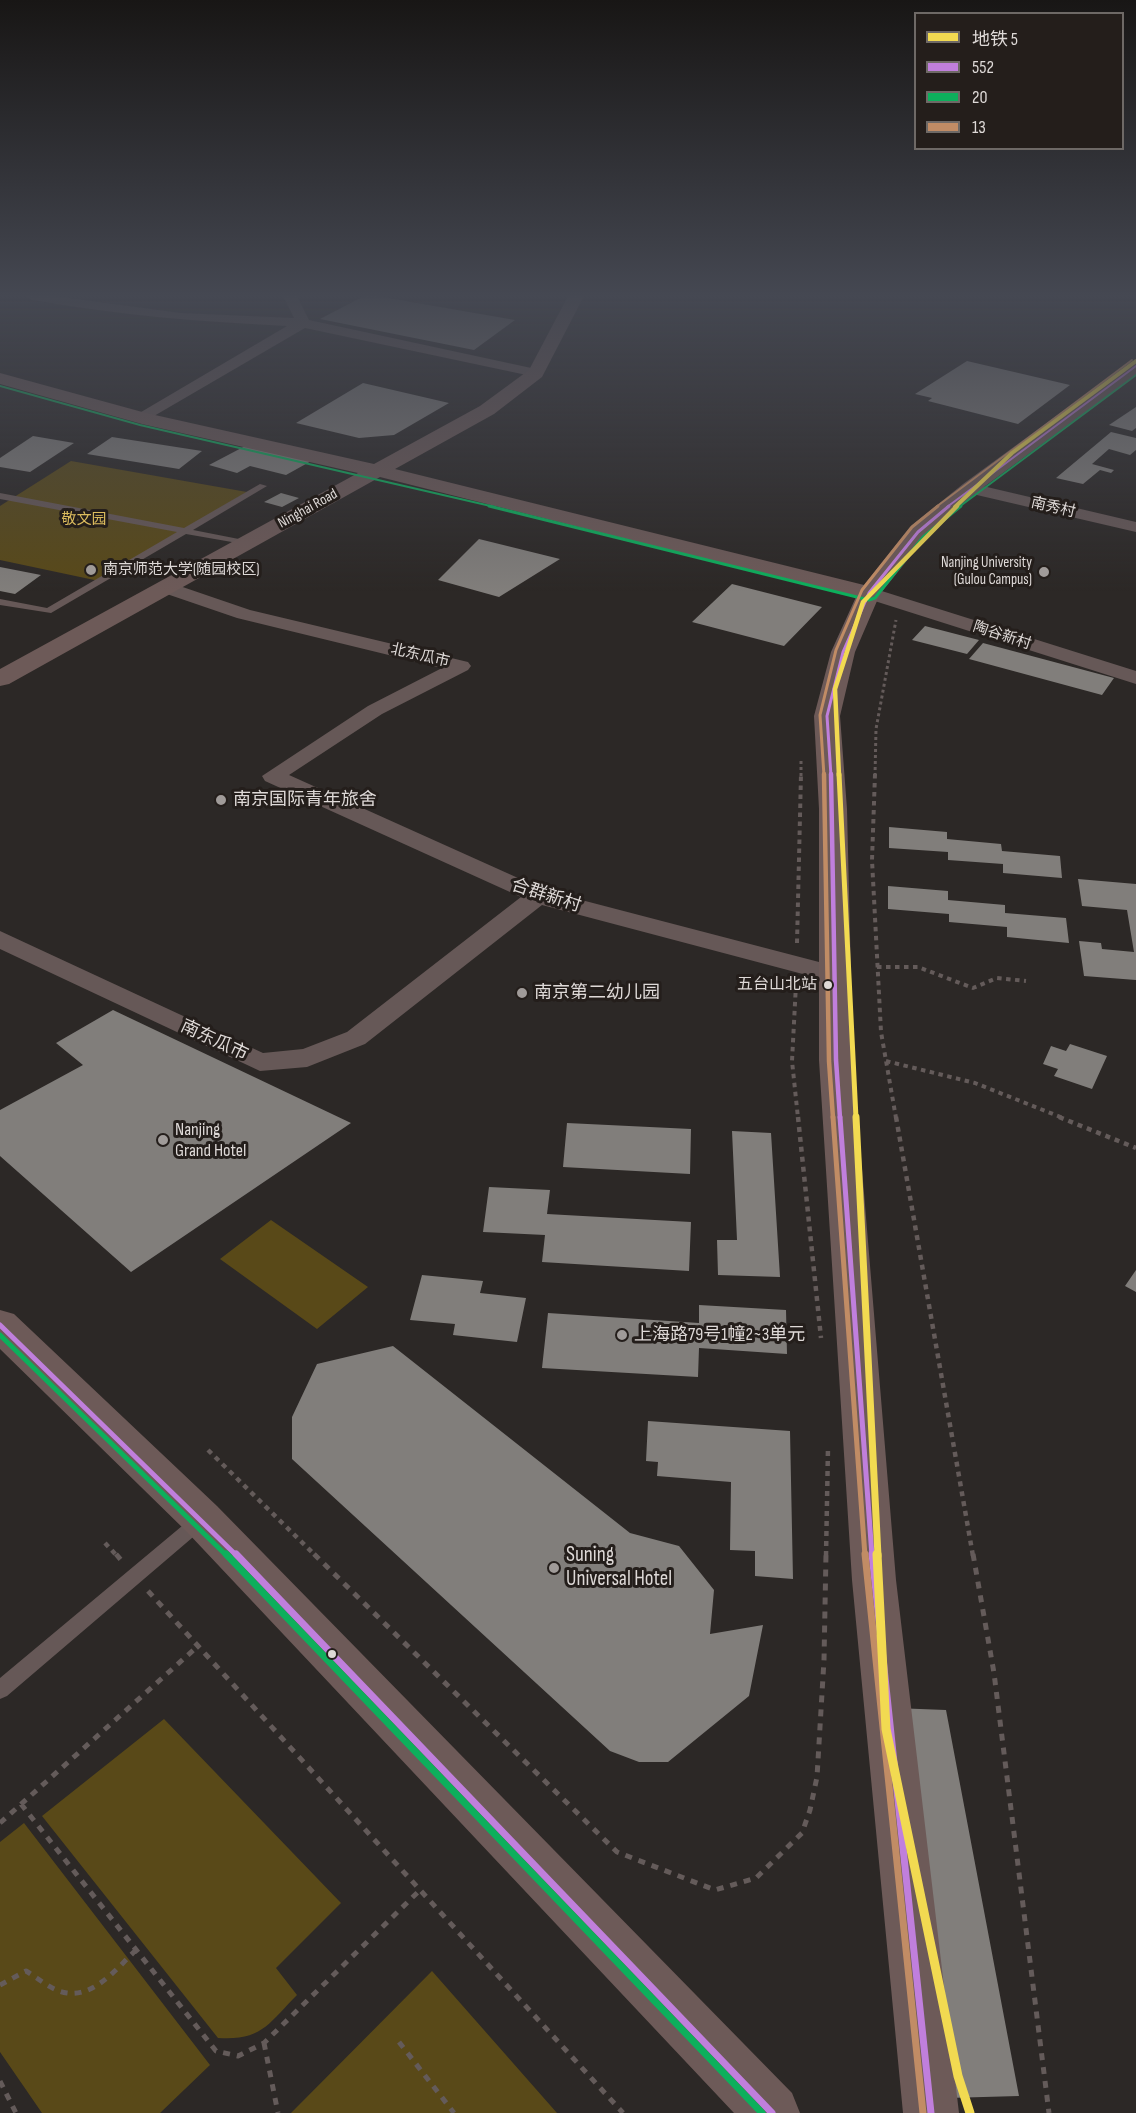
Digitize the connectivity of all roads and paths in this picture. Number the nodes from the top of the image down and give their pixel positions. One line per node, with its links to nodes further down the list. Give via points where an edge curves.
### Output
1 (59, 395): 5 (main road)
2 (182, 395): 5 (street)
3 (507, 395): 6 (main road, Ninghai Road, via 487,410)
4 (1097, 395): 8 (main road)
5 (142, 418): 6 (main road)
6 (375, 471): 12 (main road, Ninghai Road); 14 (main road)
7 (263, 486): 11 (lane)
8 (970, 488): 10 (street, 南秀村); 14 (main road, via 918,532)
9 (0, 496): 11 (lane)
10 (1136, 527)
11 (187, 532): 12 (lane); 15 (lane, via 48,611)
12 (246, 543): 13 (main road, Ninghai Road)
13 (168, 588): 17 (main road, Ninghai Road); 19 (street, 北东瓜市, via 244,614 461,666 375,710)
14 (884, 598): 16 (street, 陶谷新村); 22 (path, via 872,860); 23 (main road, via 843,652 827,716 833,809)
15 (0, 602)
16 (1136, 678)
17 (0, 680)
18 (801, 756): 23 (path)
19 (273, 776): 20 (street, 合群新村)
20 (538, 896): 21 (street, 南东瓜市, via 356,1038 307,1059 260,1062); 23 (street, 合群新村)
21 (0, 939)
22 (877, 967): 24 (path, via 918,967 973,988 997,978); 25 (path)
23 (815, 970): 28 (path, via 792,1061); 49 (main road, via 836,1060 874,1580)
24 (1026, 981)
25 (886, 1061): 26 (path, via 975,1083); 50 (path, via 994,1673)
26 (1136, 1148)
27 (0, 1325): 31 (main road)
28 (821, 1342)
29 (828, 1436): 30 (path, via 824,1659 817,1777 810,1810 802,1833 756,1878 715,1890 617,1852)
30 (208, 1450)
31 (202, 1519): 33 (lane); 48 (main road)
32 (105, 1543): 33 (path)
33 (134, 1576): 34 (path); 35 (lane)
34 (198, 1646): 36 (path); 38 (path)
35 (0, 1690)
36 (21, 1804): 37 (path); 39 (path)
37 (0, 1823)
38 (420, 1890): 42 (path); 47 (path)
39 (136, 1950): 40 (path, via 85,1992 67,1993 26,1971); 42 (path, via 216,2051 238,2056)
40 (0, 1985)
41 (399, 2042): 46 (path)
42 (264, 2043): 45 (path)
43 (0, 2081): 44 (path)
44 (16, 2113)
45 (278, 2113)
46 (454, 2113)
47 (623, 2113)
48 (772, 2113)
49 (930, 2113)
50 (1049, 2113)

